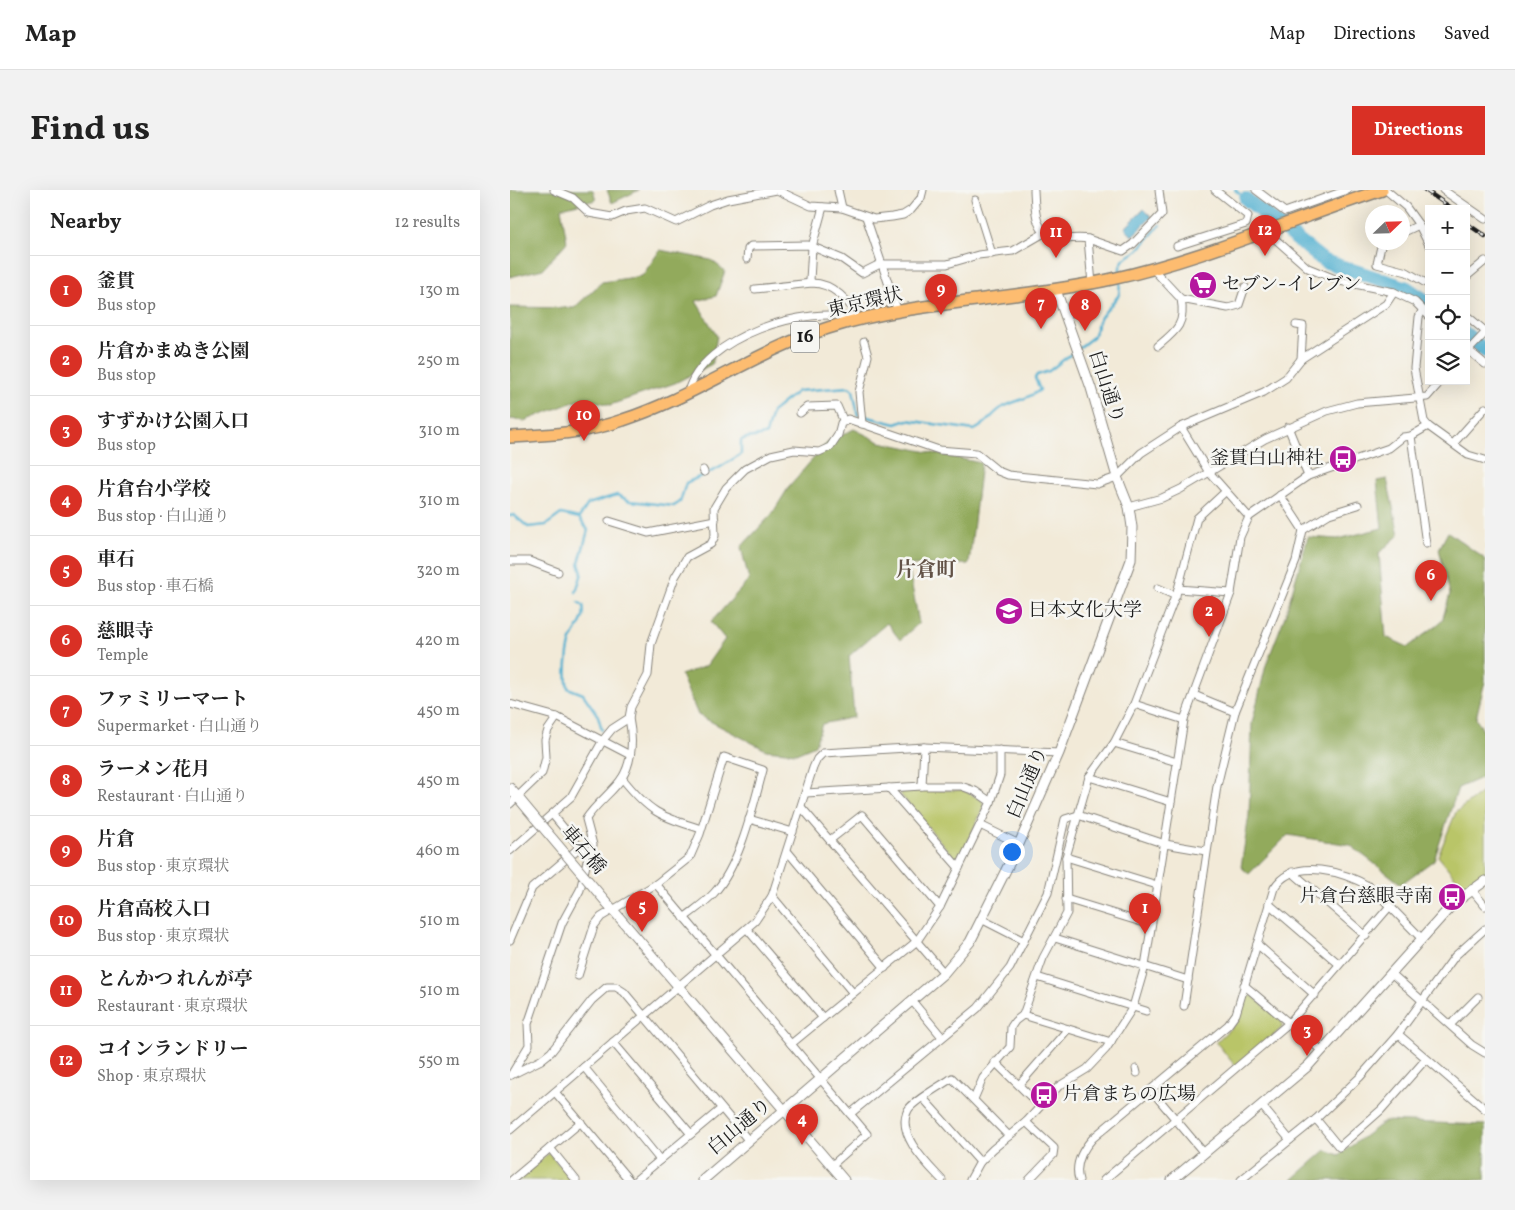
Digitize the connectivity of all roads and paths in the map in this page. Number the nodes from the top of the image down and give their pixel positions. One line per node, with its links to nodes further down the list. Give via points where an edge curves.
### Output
1 (554, 190): 13 (street, via 572,198 590,212 612,217 645,208 676,222 728,199 777,190 811,206)
2 (838, 190): 14 (street)
3 (923, 190): 15 (street, via 912,210 903,215)
4 (1034, 190): 20 (street, via 1037,220)
5 (1159, 190): 22 (street, via 1162,214 1133,244 1124,250)
6 (1215, 190): 23 (street, via 1248,216 1246,224)
7 (1256, 190): 11 (street, via 1285,212)
8 (1382, 190): 11 (highway, 東京環状 / 16)
9 (1386, 190): 17 (street, via 1406,207)
10 (1443, 190): 16 (street)
11 (1350, 193): 18 (highway, 東京環状 / 16)
12 (975, 200): 26 (street)
13 (823, 207): 14 (street); 24 (street)
14 (842, 208): 15 (street)
15 (866, 217): 29 (street)
16 (1485, 219)
17 (1419, 225): 19 (street); 21 (street)
18 (1268, 229): 30 (highway, 東京環状 / 16); 38 (street, via 1308,268 1340,281)
19 (1410, 229)
20 (1044, 233): 22 (street, via 1056,238); 26 (street, via 1013,252)
21 (1425, 237)
22 (1088, 239): 34 (street)
23 (1176, 246)
24 (812, 247): 27 (street, via 751,246); 29 (street, via 842,259 862,273); 33 (street)
25 (1380, 250): 32 (street, via 1377,264 1407,272)
26 (992, 254): 29 (street, via 947,264)
27 (746, 259)
28 (1485, 261): 31 (street)
29 (880, 264): 41 (street)
30 (1153, 269): 34 (highway, 東京環状 / 16); 39 (street)
31 (1470, 273)
32 (1425, 283)
33 (812, 284): 36 (street); 43 (street, via 822,283 838,293 852,306)
34 (1092, 284): 37 (highway, 東京環状 / 16)
35 (1245, 287): 39 (street, via 1239,305 1228,308)
36 (755, 289)
37 (1056, 290): 41 (highway, 東京環状 / 16); 69 (street, 白山通り, via 1091,388)
38 (1394, 292): 40 (street, via 1414,302); 51 (street, via 1386,304)
39 (1181, 299): 48 (street, via 1184,311 1178,330)
40 (1422, 311): 42 (street); 55 (street, via 1414,359)
41 (898, 312): 43 (highway, 東京環状 / 16)
42 (1425, 313)
43 (858, 320): 54 (highway, 東京環状 / 16, via 793,342); 54 (street, via 846,315 824,315 760,328 727,345 704,365 691,380)
44 (1470, 320): 46 (street)
45 (1296, 325): 51 (street, via 1303,326)
46 (1484, 333): 49 (street)
47 (864, 342): 59 (street, via 868,356 860,392)
48 (1158, 346)
49 (1470, 348)
50 (1470, 352): 52 (street)
51 (1301, 359): 61 (street, via 1286,378 1264,392)
52 (1485, 364)
53 (1438, 385): 55 (street, via 1427,397)
54 (688, 392): 64 (highway, 東京環状 / 16, via 621,421 560,433)
55 (1420, 396): 60 (street, via 1424,421); 62 (street, via 1357,403 1326,411)
56 (1485, 408): 65 (street)
57 (800, 412): 58 (street, via 807,407 837,406)
58 (844, 422): 59 (street, via 848,419); 75 (street, via 830,447 819,452 794,450 771,455 745,469 714,508)
59 (862, 424): 69 (street, via 939,450 976,453 1008,475 1097,484)
60 (1428, 426): 63 (street); 65 (street)
61 (1181, 427): 67 (street); 69 (street, via 1141,453)
62 (1288, 427): 67 (street); 68 (street)
63 (1411, 436): 68 (street, via 1403,437 1389,448); 78 (street)
64 (510, 437)
65 (1453, 444): 66 (street, via 1468,455)
66 (1485, 460)
67 (1208, 471): 70 (street); 73 (street, via 1168,495)
68 (1308, 476): 71 (street)
69 (1117, 477): 73 (street, 白山通り)
70 (1225, 492): 74 (street); 82 (street, via 1197,518)
71 (1280, 495): 74 (street); 77 (street)
72 (1358, 505): 77 (street, via 1329,514)
73 (1129, 507): 95 (street, 白山通り, via 1131,560)
74 (1249, 517): 83 (street, via 1240,537)
75 (715, 520): 76 (street, via 648,533); 89 (street, via 715,536 710,544 687,557 675,577 651,644 648,675 631,706)
76 (609, 521)
77 (1303, 530): 87 (street, via 1296,561)
78 (1426, 544)
79 (510, 561): 80 (street, via 530,561)
80 (558, 572)
81 (1158, 588): 82 (street)
82 (1177, 593): 83 (street); 86 (street)
83 (1230, 593): 84 (street)
84 (1194, 695): 87 (street); 90 (street)
85 (510, 704): 88 (street)
86 (1134, 704): 90 (street); 92 (street)
87 (1235, 712): 120 (street, via 1217,786)
88 (557, 717): 91 (street); 104 (street, via 548,730 542,773)
89 (629, 718): 91 (street); 96 (street, via 633,738)
90 (1184, 720): 97 (street)
91 (602, 740): 96 (street); 109 (street, via 571,797)
92 (1114, 743): 97 (street); 98 (street)
93 (924, 747): 94 (street); 100 (street); 103 (street, via 823,753 817,759)
94 (1000, 750): 95 (street); 105 (street, via 1000,775)
95 (1059, 753): 116 (street, 白山通り)
96 (630, 755): 99 (street)
97 (1177, 762): 106 (street)
98 (1089, 777): 106 (street); 110 (street)
99 (622, 778): 113 (street, via 641,802 663,816); 122 (street, via 586,819 593,845)
100 (922, 786): 102 (street); 105 (street, via 961,786)
101 (510, 788): 104 (street, 車石橋)
102 (889, 788): 103 (street); 124 (street)
103 (806, 793): 108 (street)
104 (518, 797): 107 (street); 135 (street, 車石橋, bridge)
105 (991, 802): 112 (street)
106 (1170, 802): 117 (street)
107 (510, 804)
108 (802, 808): 114 (street); 115 (street)
109 (552, 814): 118 (street); 119 (street)
110 (1078, 815): 117 (street); 123 (street); 148 (street, via 1065,819 1048,893)
111 (749, 819): 113 (street, via 764,770 724,757); 114 (street); 137 (street, via 728,876 714,893)
112 (980, 825): 116 (street); 124 (street)
113 (702, 829): 127 (street, via 690,857)
114 (793, 832): 121 (street)
115 (830, 840): 136 (street, via 862,815); 147 (street)
116 (1019, 844): 138 (street, 白山通り)
117 (1164, 844): 120 (street); 128 (street)
118 (580, 847): 122 (street); 139 (street, via 532,888)
119 (510, 851)
120 (1206, 851): 158 (street)
121 (788, 852): 130 (street); 153 (street)
122 (588, 857): 185 (street, via 580,890 562,923 528,1024 529,1044)
123 (1066, 857): 128 (street); 131 (street)
124 (959, 868): 136 (street)
125 (1292, 872): 132 (street, via 1278,882); 133 (street, via 1311,869 1352,878 1372,888); 143 (street)
126 (1485, 880): 129 (street)
127 (656, 884): 135 (street); 137 (street)
128 (1157, 885): 140 (street)
129 (1472, 889): 134 (street); 145 (street)
130 (772, 896): 141 (street); 161 (street)
131 (1066, 899): 140 (street); 144 (street, via 1067,913)
132 (1269, 904): 149 (street); 151 (street)
133 (1390, 906): 143 (street); 145 (street)
134 (1485, 906)
135 (610, 907): 156 (street, via 594,926); 160 (street, 車石橋)
136 (940, 907): 147 (street)
137 (684, 918): 150 (street)
138 (981, 919): 148 (street); 154 (street, 白山通り, via 970,942)
139 (513, 922): 146 (street)
140 (1151, 925): 152 (street)
141 (747, 929): 150 (street); 171 (street)
142 (1485, 929): 164 (street, via 1455,956)
143 (1366, 936): 151 (street)
144 (1055, 938): 152 (street); 157 (street, via 1043,958)
145 (1421, 938): 155 (street)
146 (510, 940)
147 (917, 941): 153 (street); 154 (street)
148 (1024, 941): 176 (street, via 996,988 978,1008)
149 (1257, 944): 159 (street); 163 (street)
150 (716, 955): 160 (street); 179 (street)
151 (1338, 964): 163 (street)
152 (1144, 966): 158 (street); 167 (street)
153 (885, 968): 161 (street)
154 (944, 973): 165 (street, 白山通り)
155 (1391, 973): 164 (street); 180 (street)
156 (578, 976)
157 (1037, 977): 167 (street); 169 (street)
158 (1188, 980): 166 (street)
159 (1244, 984): 172 (street); 188 (street, via 1236,1014 1228,1025)
160 (679, 987): 170 (street); 196 (street, 車石橋)
161 (854, 993): 171 (street)
162 (1481, 994): 173 (street)
163 (1315, 995): 172 (street)
164 (1422, 1000): 173 (street); 175 (street)
165 (913, 1002): 176 (street); 186 (street, 白山通り)
166 (1184, 1006)
167 (1133, 1007): 168 (street); 178 (street)
168 (1146, 1011)
169 (1023, 1015): 174 (street); 183 (street, via 1011,1027 1010,1048)
170 (643, 1017): 177 (street); 185 (street, via 624,992 616,987 607,988 592,1000 551,1052 542,1060); 194 (street)
171 (823, 1018): 179 (street)
172 (1289, 1023): 180 (street); 199 (street)
173 (1451, 1024): 181 (street)
174 (1068, 1029): 178 (street); 187 (street)
175 (1398, 1034): 182 (street); 198 (street, via 1360,1077)
176 (942, 1037): 197 (street)
177 (613, 1042): 184 (street); 203 (street)
178 (1111, 1042): 192 (street, via 1086,1069 1059,1086)
179 (791, 1044): 186 (street)
180 (1322, 1052): 193 (street)
181 (1485, 1053)
182 (1426, 1059): 195 (street); 198 (street, via 1381,1110 1339,1147)
183 (995, 1062): 187 (street); 191 (street, via 983,1078)
184 (584, 1067): 189 (street); 209 (street)
185 (510, 1075)
186 (821, 1080): 196 (street, 白山通り); 197 (street)
187 (1019, 1085): 192 (street)
188 (1151, 1090): 199 (street); 221 (street, via 1084,1147 1077,1167)
189 (555, 1092): 200 (street); 202 (street)
190 (923, 1098): 191 (street, via 952,1078); 210 (street); 218 (street, via 908,1110 905,1121 910,1141)
191 (974, 1099): 204 (street)
192 (1040, 1106): 201 (street)
193 (1262, 1106): 205 (street); 208 (street)
194 (721, 1109): 203 (street); 206 (street)
195 (1485, 1109)
196 (784, 1110): 206 (street, 白山通り); 211 (street, 車石橋)
197 (850, 1114): 211 (street, via 867,1134)
198 (1316, 1119): 205 (street)
199 (1176, 1120): 208 (street); 222 (street)
200 (581, 1122): 207 (street); 214 (street)
201 (1026, 1122): 204 (street); 220 (street, via 1054,1148 1053,1155)
202 (510, 1130)
203 (691, 1134): 209 (street)
204 (1009, 1136): 210 (street)
205 (1290, 1140): 224 (street)
206 (749, 1141): 216 (street, 白山通り)
207 (550, 1148): 212 (street); 213 (street)
208 (1204, 1153): 223 (street)
209 (660, 1160): 215 (street)
210 (980, 1162): 219 (street)
211 (831, 1166): 217 (street, 車石橋)
212 (512, 1180)
213 (576, 1180)
214 (629, 1180)
215 (636, 1180)
216 (703, 1180)
217 (844, 1180)
218 (942, 1180)
219 (970, 1180)
220 (1029, 1180)
221 (1079, 1180)
222 (1104, 1180)
223 (1172, 1180)
224 (1241, 1180)

